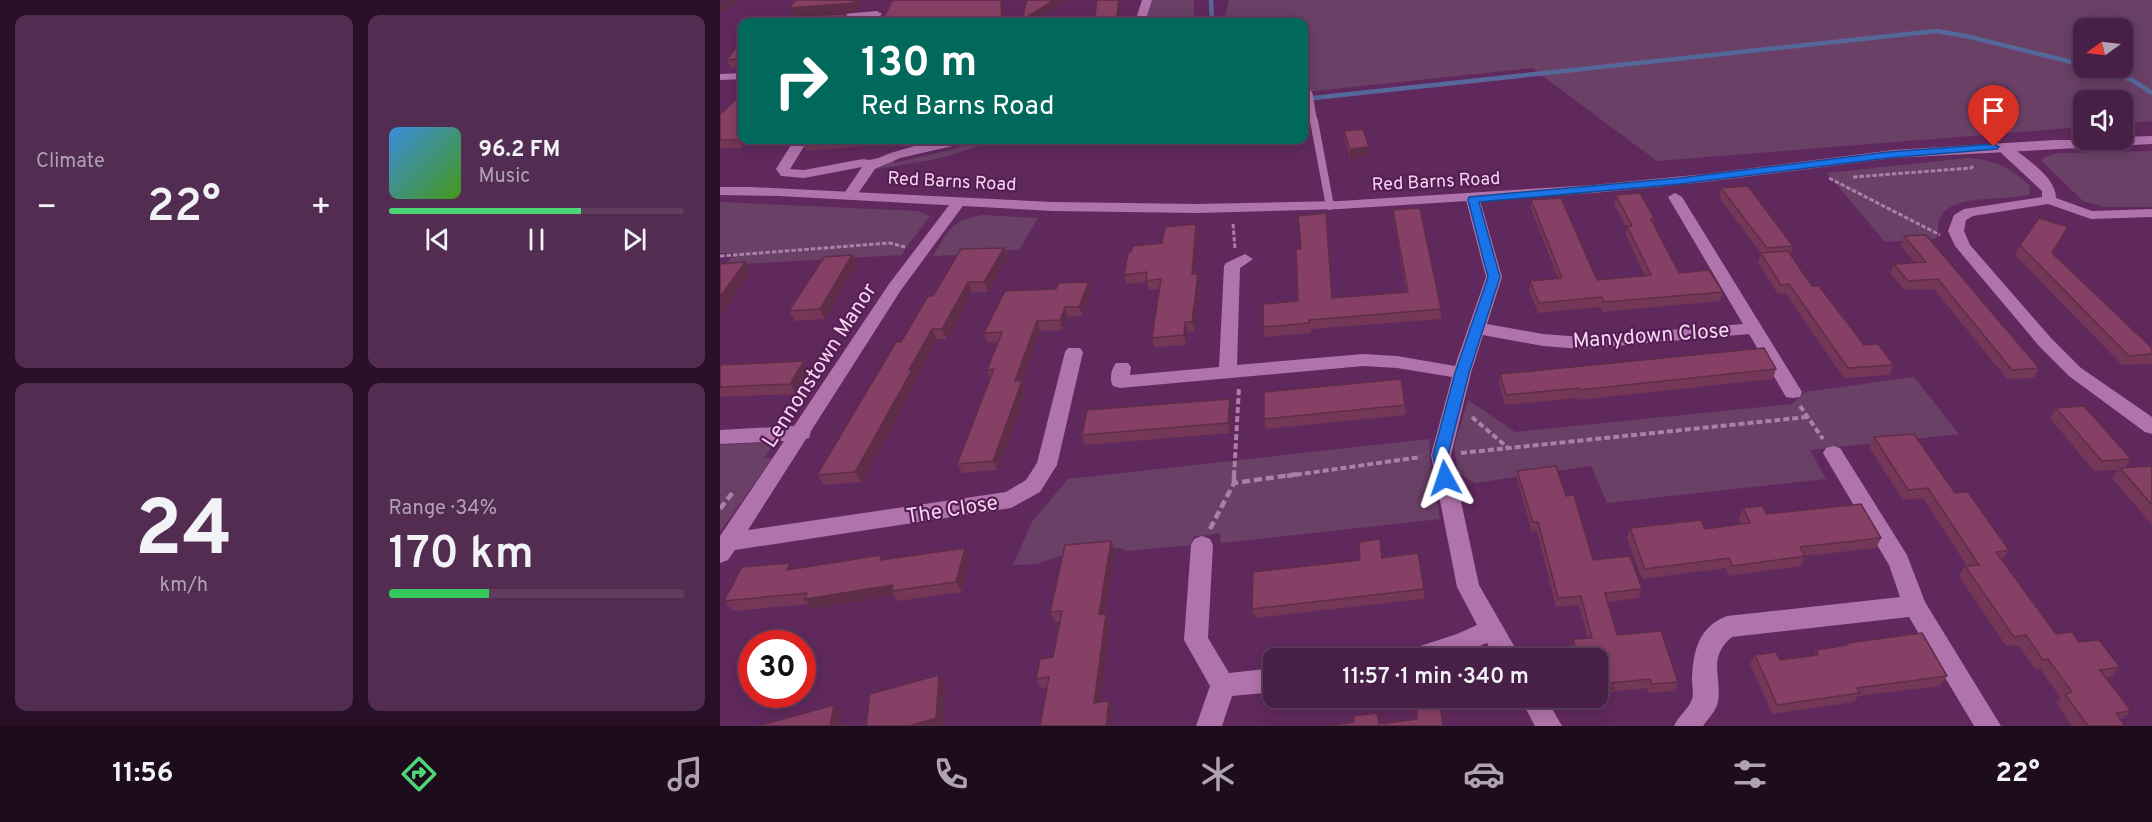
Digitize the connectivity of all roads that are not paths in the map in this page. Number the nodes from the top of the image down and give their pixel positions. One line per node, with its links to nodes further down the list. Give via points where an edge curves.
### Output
1 (1147, 0): 4 (street)
2 (876, 15): 3 (street)
3 (834, 18)
4 (1141, 18)
5 (738, 76): 6 (street)
6 (720, 77)
7 (1309, 94): 19 (lane)
8 (2152, 140): 11 (street, Red Barns Road)
9 (798, 144): 12 (street, via 785,163 786,173 804,174 863,163)
10 (944, 144): 12 (street, via 896,155)
11 (2003, 147): 16 (street, Red Barns Road, via 1888,155 1680,181); 17 (street, via 2037,176 2049,190)
12 (870, 166): 14 (street)
13 (720, 191): 14 (street, Red Barns Road)
14 (850, 195): 18 (street, Red Barns Road)
15 (1675, 197): 23 (street, Manydown Close)
16 (1473, 200): 19 (street, Red Barns Road); 22 (street, via 1494,277)
17 (2049, 200): 20 (street, via 2091,215); 29 (street, via 1969,212 1959,218 1956,231 2045,342 2075,372)
18 (958, 203): 19 (street, Red Barns Road); 30 (street, Lennonstown Manor, via 903,277)
19 (1330, 206)
20 (2152, 213)
21 (1240, 261): 26 (street, via 1232,266)
22 (1477, 328): 23 (street, Manydown Close, via 1582,343); 27 (street)
23 (1755, 328): 28 (street, Manydown Close)
24 (1074, 352): 34 (street, The Close, via 1047,465 1033,486 1011,500)
25 (1122, 367): 26 (street, via 1120,382)
26 (1234, 372): 27 (street, via 1363,360)
27 (1462, 373): 36 (street, via 1441,455 1468,587)
28 (1793, 392)
29 (2152, 427)
30 (802, 433): 31 (street); 34 (street, Lennonstown Manor)
31 (720, 437)
32 (1833, 453): 35 (street, via 1899,562)
33 (1202, 545): 40 (street, via 1196,640)
34 (724, 548)
35 (1915, 606): 44 (street, via 1727,627 1710,640 1705,704); 45 (street)
36 (1492, 629): 37 (street); 38 (street)
37 (1448, 648)
38 (1503, 648)
39 (1263, 681): 40 (street)
40 (1223, 686): 42 (street)
41 (1538, 708): 43 (street)
42 (1209, 726)
43 (1549, 726)
44 (1687, 726)
45 (1988, 726)

